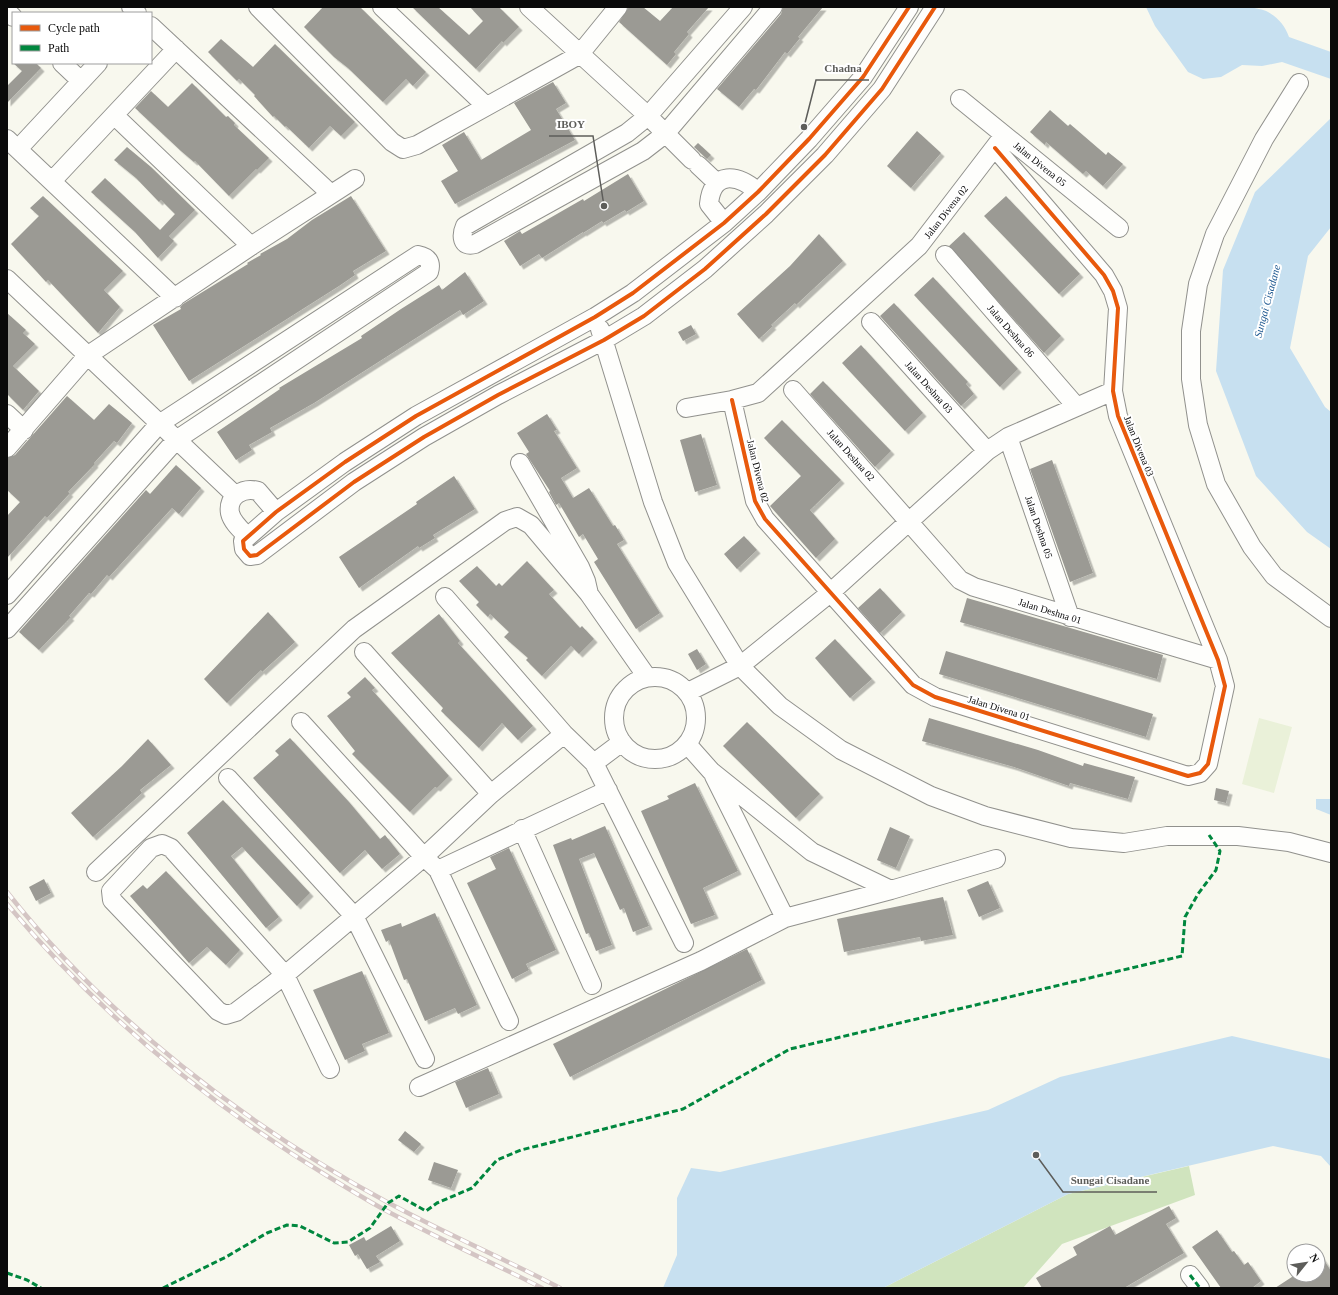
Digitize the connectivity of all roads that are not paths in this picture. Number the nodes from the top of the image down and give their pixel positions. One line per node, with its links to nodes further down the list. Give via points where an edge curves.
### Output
1 (382, 7): 17 (street)
2 (529, 7): 11 (street)
3 (618, 7): 11 (street)
4 (743, 7): 19 (street)
5 (773, 7): 20 (street)
6 (909, 7): 26 (street, via 864,77)
7 (932, 8): 36 (street, via 882,89 825,155 766,214 705,269 644,316)
8 (266, 10): 17 (street, via 392,142 403,149 417,145)
9 (152, 27): 10 (street)
10 (176, 49): 18 (street); 27 (street)
11 (579, 55): 17 (street); 19 (street)
12 (63, 64): 14 (street)
13 (97, 64): 14 (street)
14 (81, 81): 22 (street)
15 (1299, 83): 60 (street, via 1264,139 1215,234 1198,284 1191,332 1191,379 1198,425 1216,484 1252,547 1274,576)
16 (960, 99): 21 (street, Jalan Divena 05)
17 (486, 106)
18 (114, 115): 24 (street); 30 (street)
19 (648, 116): 20 (street); 20 (street, via 627,133 465,226 462,235 464,242 475,244 643,151)
20 (665, 134): 25 (street)
21 (1000, 142): 29 (street, Jalan Divena 05); 39 (street, Jalan Divena 03, via 1104,275 1113,291 1118,308); 40 (street, Jalan Divena 02, via 919,246 758,393)
22 (12, 144): 24 (street)
23 (354, 179): 27 (street)
24 (52, 181): 33 (street)
25 (716, 182): 26 (street, via 736,178); 28 (street, via 710,192 709,204)
26 (758, 192): 28 (street)
27 (331, 194): 30 (street)
28 (724, 223): 34 (street, via 656,276)
29 (1119, 228)
30 (251, 246): 33 (street)
31 (945, 255): 41 (street, Jalan Deshna 06)
32 (7, 279): 37 (street)
33 (175, 298): 37 (street)
34 (595, 317): 36 (street); 52 (street, via 416,416 345,462)
35 (870, 322): 49 (street, Jalan Deshna 03)
36 (604, 340): 54 (street, via 424,437 354,482 257,555 250,556 244,549 243,541); 64 (street, via 653,502 677,563)
37 (87, 356): 44 (street); 45 (street)
38 (793, 390): 53 (street, Jalan Deshna 02)
39 (1113, 391): 41 (street); 63 (street, Jalan Divena 03, via 1118,416)
40 (732, 400): 42 (street, Jalan Divena 02); 55 (street, Jalan Divena 02, via 755,501 764,519)
41 (1076, 406): 46 (street)
42 (686, 408)
43 (7, 414): 45 (street)
44 (159, 424): 47 (street); 47 (street, via 418,254 429,260 429,272); 57 (street)
45 (24, 430): 48 (street)
46 (1008, 437): 49 (street); 59 (street, Jalan Deshna 05)
47 (176, 440): 51 (street); 61 (street)
48 (7, 448)
49 (987, 451): 53 (street)
50 (520, 463): 56 (street, via 580,567)
51 (235, 495): 52 (street, via 244,490 258,491); 54 (street, via 230,514)
52 (276, 512): 54 (street)
53 (908, 520): 55 (street); 59 (street, Jalan Deshna 01, via 960,580 974,587)
54 (247, 536)
55 (830, 593): 64 (street); 73 (street, Jalan Divena 01, via 913,685 935,697 1188,776)
56 (589, 594): 65 (street); 82 (street, via 531,525 517,517 505,521 354,629)
57 (7, 595)
58 (445, 597): 68 (street)
59 (1070, 617): 63 (street, Jalan Deshna 01)
60 (1331, 618)
61 (7, 629)
62 (364, 652): 76 (street)
63 (1218, 660): 73 (street, Jalan Divena 03, via 1225,686 1208,764)
64 (740, 666): 66 (street); 78 (street, via 780,706 841,750 932,796 985,816 1071,838 1124,843 1168,836 1238,836 1289,842)
65 (647, 677): 66 (street, via 669,679); 69 (street, via 631,683 620,695 614,710 615,727)
66 (688, 692): 70 (street, via 694,704 696,718 694,732)
67 (301, 722): 79 (street)
68 (564, 734): 71 (street); 76 (street)
69 (622, 742): 70 (street, via 633,752 647,758 662,758 676,754); 71 (street)
70 (687, 744): 72 (street)
71 (594, 763): 75 (street)
72 (711, 771): 83 (street, via 812,852); 85 (street)
73 (1200, 773)
74 (228, 778): 84 (street)
75 (608, 790): 77 (street); 86 (street)
76 (490, 794): 79 (street)
77 (522, 830): 81 (street); 88 (street)
78 (1331, 853)
79 (424, 856): 81 (street); 84 (street)
80 (996, 859): 83 (street)
81 (438, 870): 89 (street)
82 (96, 872)
83 (891, 890): 85 (street)
84 (354, 916): 87 (street); 90 (street)
85 (785, 918): 92 (street, via 701,961)
86 (684, 942)
87 (285, 975): 87 (street, via 171,848 162,844 151,848 111,891 112,900 172,964 226,1015 236,1012); 91 (street)
88 (592, 985)
89 (509, 1021)
90 (425, 1059)
91 (330, 1068)
92 (419, 1087)

